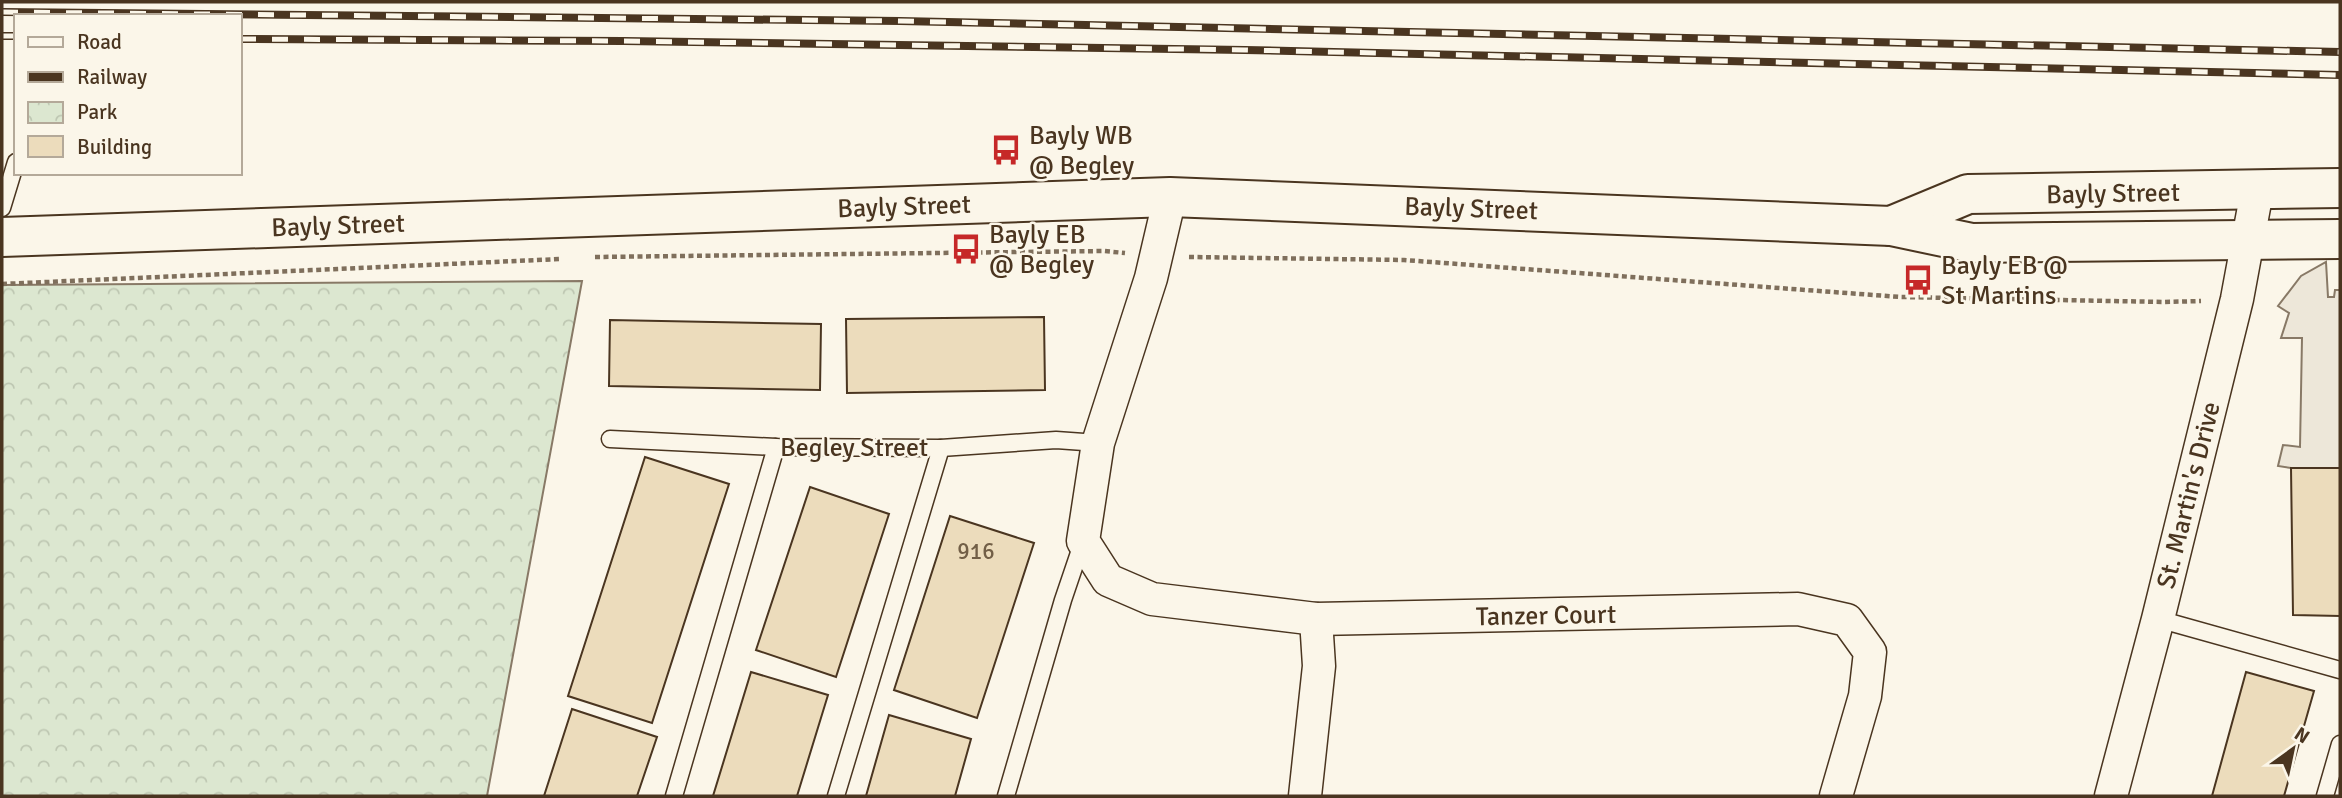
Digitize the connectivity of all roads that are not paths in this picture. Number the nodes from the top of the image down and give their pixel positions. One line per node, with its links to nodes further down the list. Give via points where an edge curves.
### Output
1 (14, 169): 5 (lane)
2 (2340, 188): 3 (main road, Bayly Street)
3 (2257, 191): 6 (main road, Bayly Street, via 1968,194); 9 (street, St. Martin's Drive)
4 (1170, 197): 6 (main road, Bayly Street); 7 (main road, Bayly Street); 11 (street, via 1151,278)
5 (2, 208)
6 (1891, 226): 9 (main road, Bayly Street, via 1972,243)
7 (2, 237)
8 (2340, 239): 9 (main road, Bayly Street)
9 (2248, 240): 16 (street, St. Martin's Drive)
10 (610, 439): 12 (lane, Begley Street)
11 (1098, 443): 13 (lane, Begley Street, via 1056,440); 14 (street)
12 (776, 447): 13 (lane, Begley Street); 19 (lane)
13 (942, 447): 20 (lane)
14 (1083, 541): 15 (street, Tanzer Court, via 1108,580 1152,599); 21 (lane)
15 (1316, 619): 22 (street, via 1319,666); 23 (street, Tanzer Court, via 1798,609 1847,620 1870,653 1865,696)
16 (2158, 619): 17 (lane); 24 (street, St. Martin's Drive)
17 (2340, 670)
18 (2340, 744): 25 (lane)
19 (674, 796)
20 (836, 796)
21 (1006, 796)
22 (1306, 796)
23 (1836, 796)
24 (2111, 796)
25 (2325, 796)

